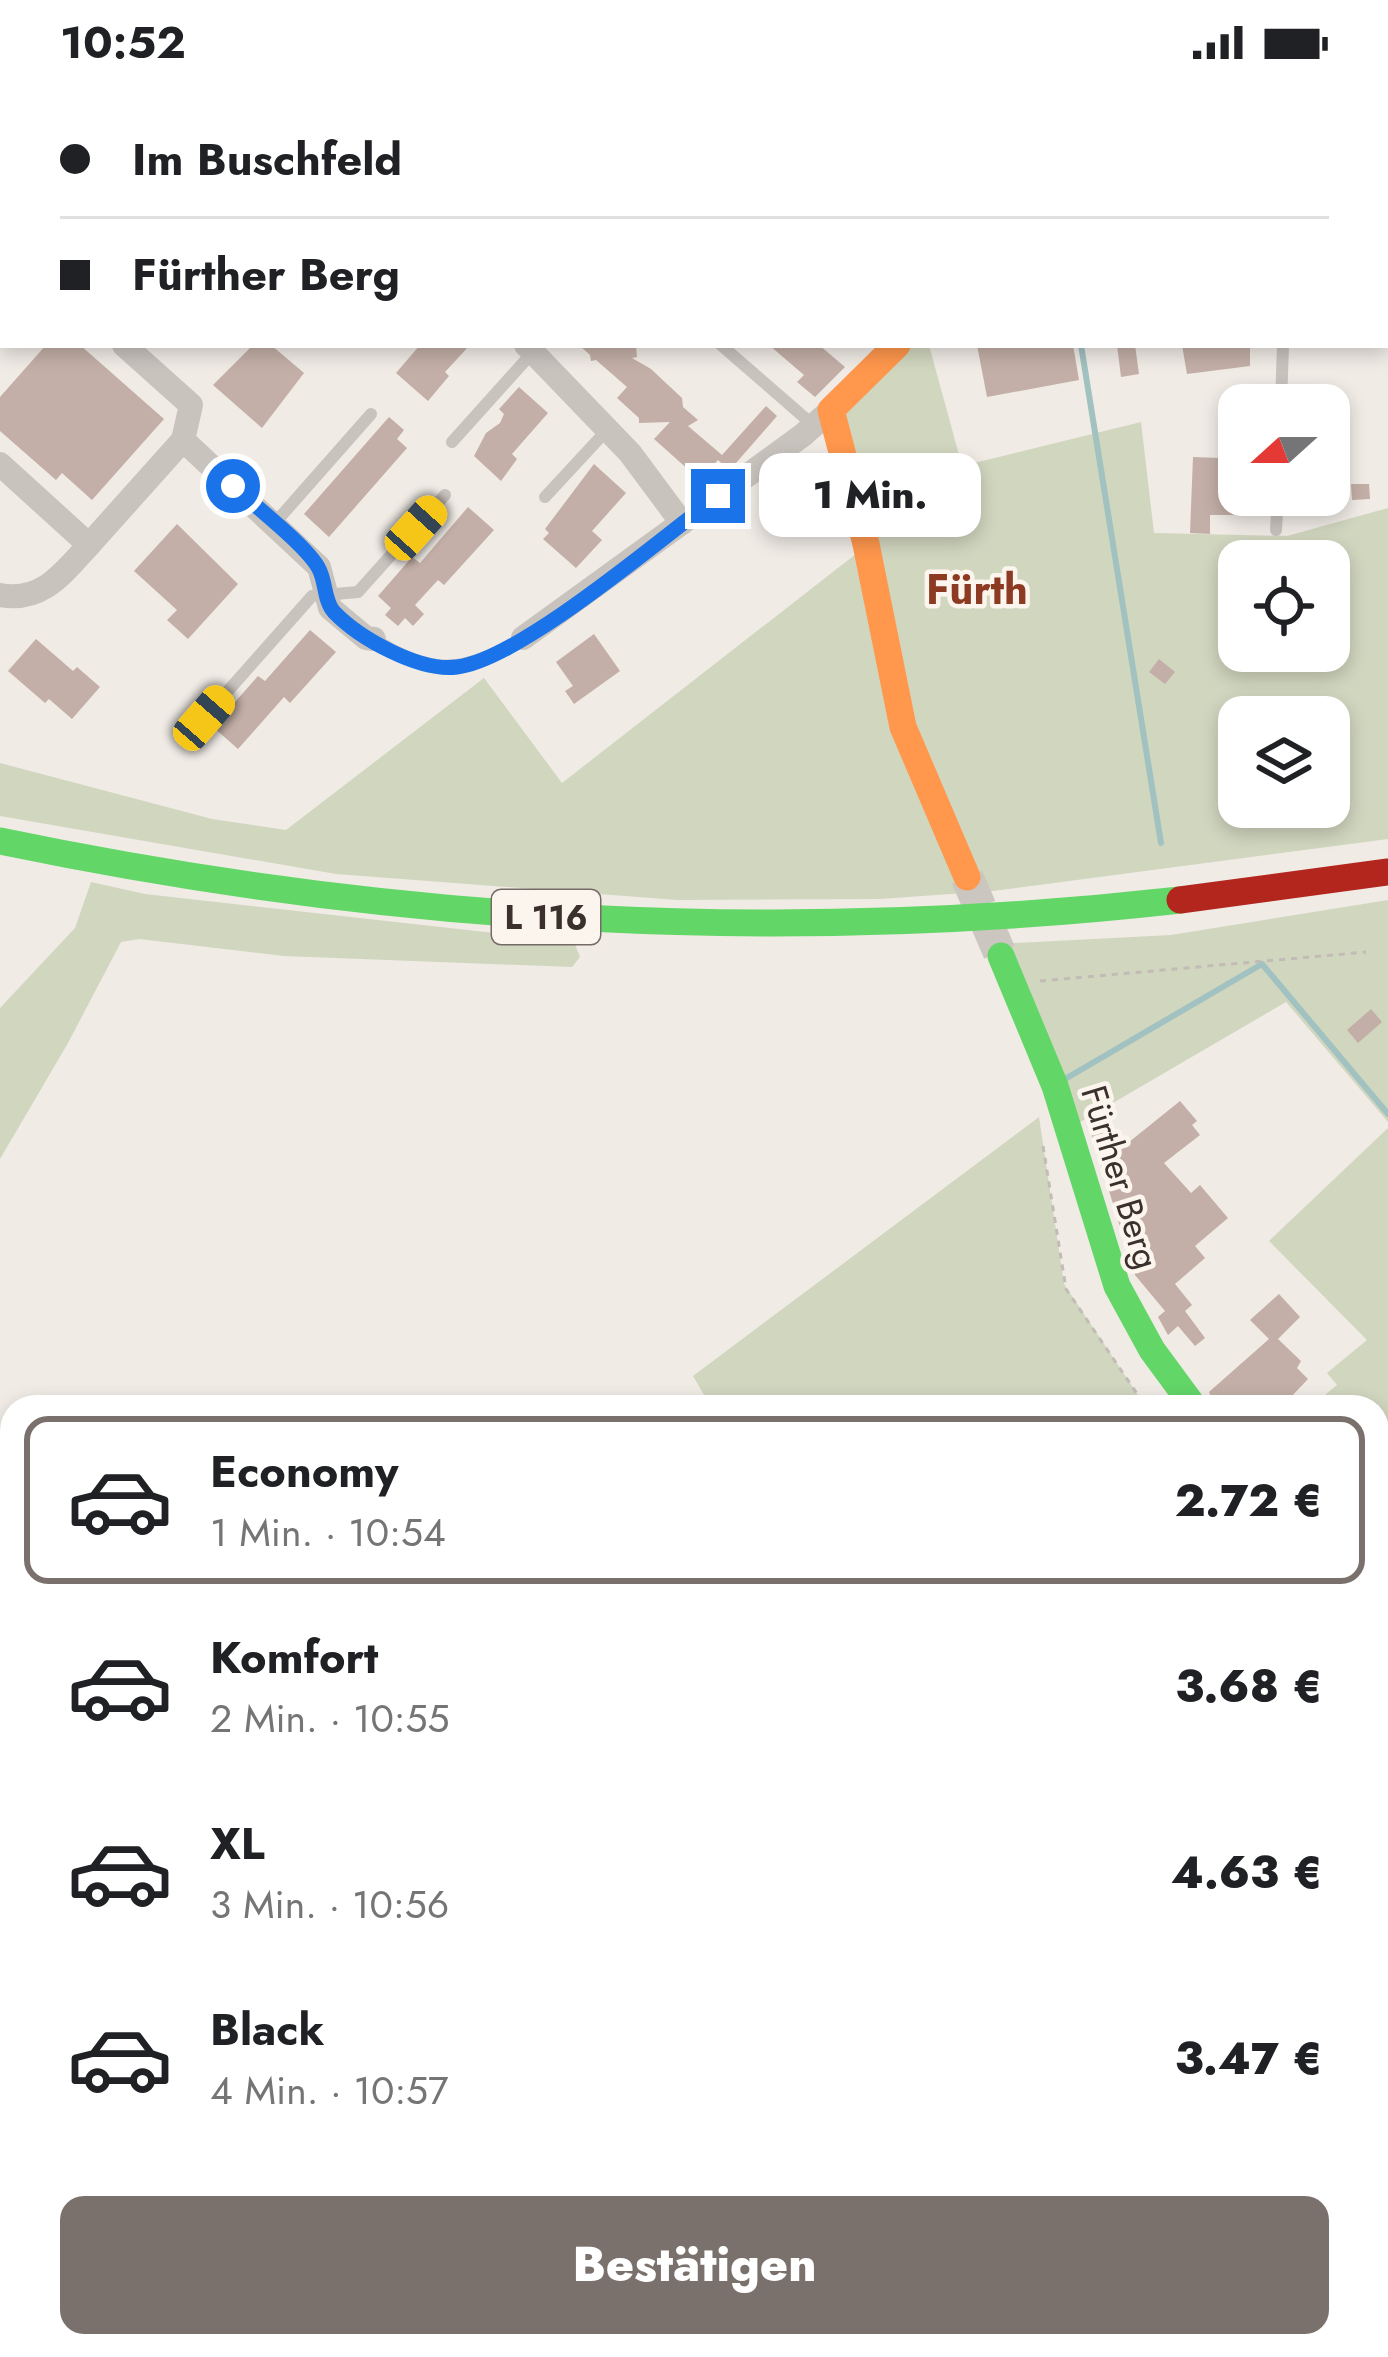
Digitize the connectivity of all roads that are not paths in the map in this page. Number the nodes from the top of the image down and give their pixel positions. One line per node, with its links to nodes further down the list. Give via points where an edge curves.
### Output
1 (127, 348): 10 (street, via 191,405)
2 (529, 348): 9 (street); 11 (lane)
3 (726, 348): 8 (lane)
4 (894, 348): 8 (main road)
5 (1283, 348): 6 (lane)
6 (1282, 384)
7 (371, 414): 17 (lane)
8 (822, 418): 16 (street); 27 (main road, via 866,544 903,727)
9 (608, 429): 14 (lane); 16 (street)
10 (183, 440): 17 (street); 19 (street)
11 (452, 442)
12 (0, 464): 19 (street)
13 (445, 495): 20 (lane, via 358,592)
14 (545, 497)
15 (1277, 516): 18 (lane)
16 (682, 523): 22 (street)
17 (274, 524): 20 (street, via 319,567)
18 (1276, 530)
19 (89, 544): 21 (street, via 42,590)
20 (326, 592): 23 (street, via 330,608); 24 (lane, via 312,596)
21 (0, 595)
22 (523, 638): 23 (lane, via 451,668 408,659)
23 (374, 639)
24 (204, 718)
25 (0, 842): 26 (main road, L 116, via 319,895 688,924 1041,914)
26 (1388, 872)
27 (967, 877)
28 (1001, 956): 29 (main road, Fürther Berg, via 1055,1086 1117,1286)
29 (1185, 1395)

